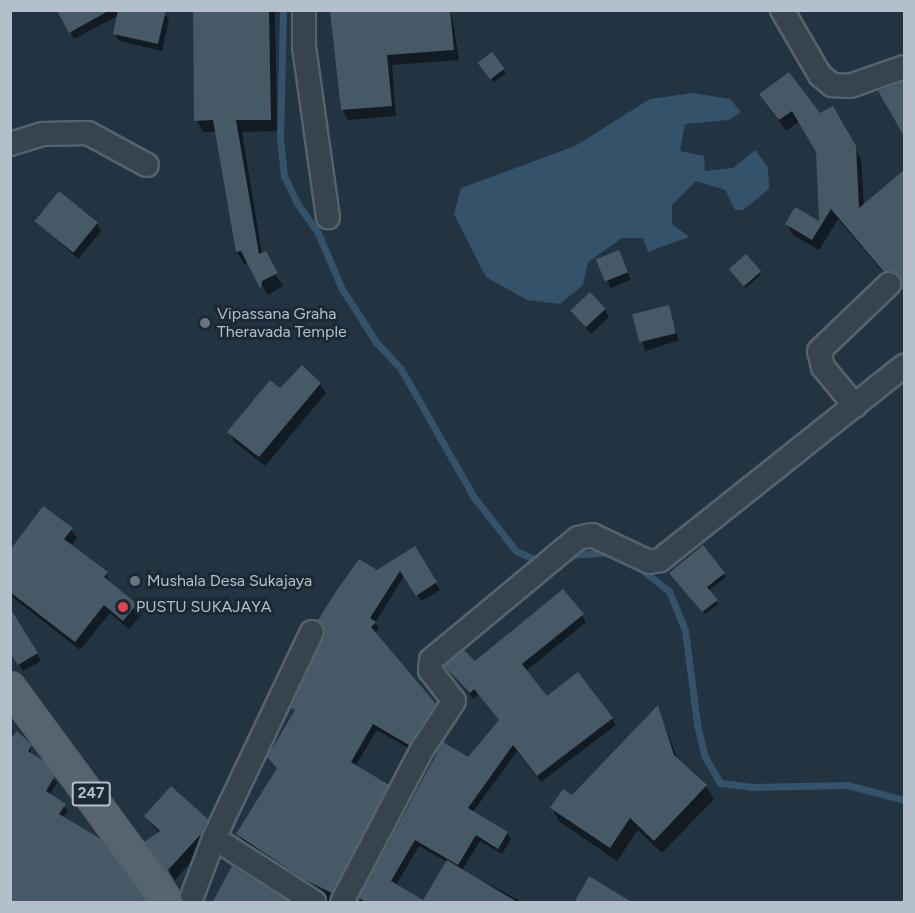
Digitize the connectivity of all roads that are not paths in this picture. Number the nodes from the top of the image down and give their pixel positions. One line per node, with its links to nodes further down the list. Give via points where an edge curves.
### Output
1 (304, 10): 6 (street, via 304,47)
2 (782, 10): 3 (street, via 820,75 832,86 850,86)
3 (904, 67)
4 (10, 144): 5 (street, via 42,134 88,133)
5 (147, 165)
6 (328, 217)
7 (889, 284): 9 (street, via 819,351 823,367)
8 (904, 366): 9 (street)
9 (855, 406): 16 (street, via 660,560 649,562 592,535 578,538 431,660 430,670 454,700 423,748)
10 (312, 632): 12 (street)
11 (10, 687): 13 (main road, 247)
12 (214, 838): 14 (street); 15 (street)
13 (168, 903)
14 (190, 903)
15 (314, 903)
16 (342, 903)

